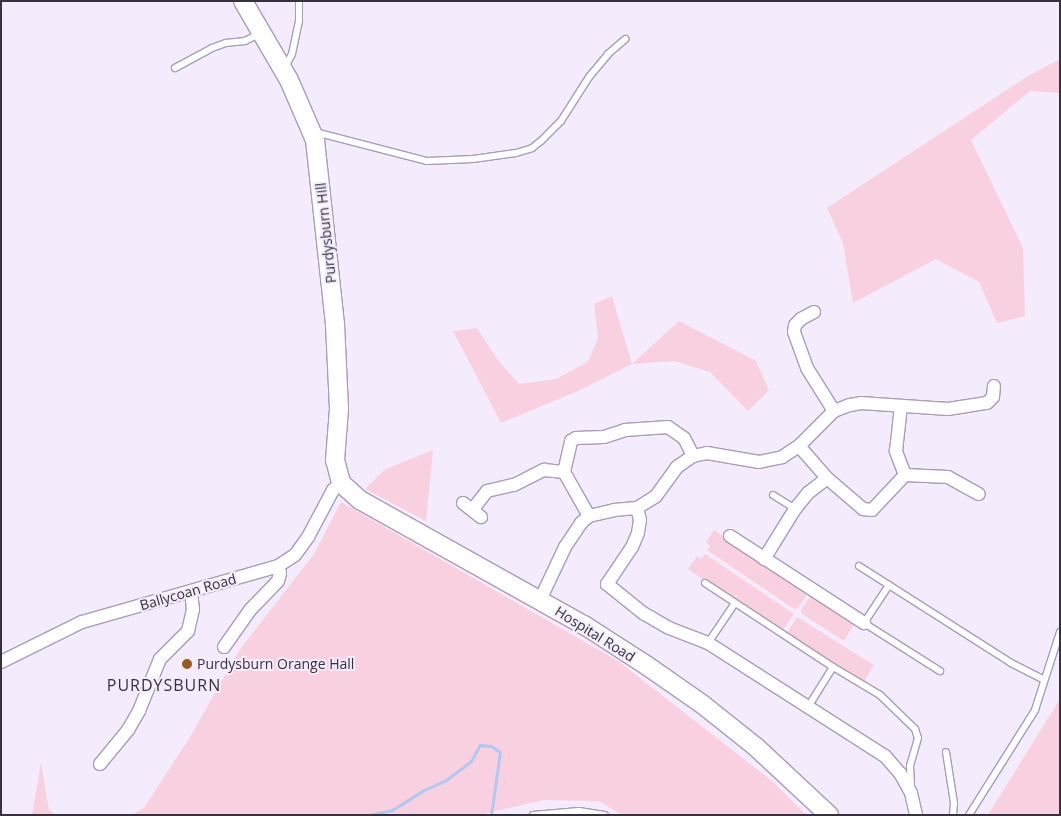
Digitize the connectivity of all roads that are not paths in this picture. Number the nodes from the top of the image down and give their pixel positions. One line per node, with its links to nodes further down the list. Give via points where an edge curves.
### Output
1 (243, 1): 3 (main road, Purdysburn Hill)
2 (299, 1): 6 (lane, via 299,21 292,54)
3 (262, 32): 5 (lane, via 245,41 212,48); 6 (main road, Purdysburn Hill)
4 (625, 39): 7 (lane, via 589,77 561,122 541,142 516,153 427,161)
5 (175, 68)
6 (284, 70): 7 (main road, Purdysburn Hill)
7 (312, 131): 17 (main road, Purdysburn Hill, via 320,171 336,324 339,409 335,460)
8 (814, 312): 11 (street, via 801,318 794,332 807,368)
9 (994, 386): 10 (street, via 993,397 987,403 948,409)
10 (901, 406): 11 (street, via 861,403); 15 (street, via 896,451)
11 (834, 411): 12 (street)
12 (799, 446): 13 (street, via 782,457 759,462 707,453); 16 (street)
13 (693, 456): 14 (street, via 684,438 668,427 625,430 571,442); 20 (street, via 677,467 656,496)
14 (564, 472): 22 (street, via 544,470 514,485 487,491); 23 (street)
15 (905, 475): 16 (street, via 872,510 867,511); 18 (street, via 948,477)
16 (827, 478): 21 (street)
17 (341, 483): 26 (street, Ballycoan Road, via 333,490 295,555); 31 (main road, Hospital Road, via 360,500)
18 (979, 494)
19 (773, 496): 21 (lane)
20 (636, 508): 23 (street); 35 (street, via 640,520 638,533 607,584 659,622)
21 (795, 509): 25 (street)
22 (472, 510)
23 (589, 516): 31 (street, via 565,547)
24 (730, 536): 25 (street)
25 (764, 559): 33 (street)
26 (278, 566): 30 (street, Ballycoan Road); 36 (street, via 278,581 241,621)
27 (860, 566): 29 (lane)
28 (704, 583): 32 (lane)
29 (889, 585): 33 (lane); 40 (lane)
30 (191, 591): 37 (street, Ballycoan Road, via 82,622); 43 (street, via 193,610 188,631 156,657 156,681 136,718)
31 (540, 600): 47 (main road, Hospital Road, via 702,704 756,747)
32 (736, 603): 35 (lane); 38 (lane)
33 (864, 623): 39 (lane)
34 (1060, 632): 40 (lane)
35 (708, 643): 41 (street)
36 (224, 647)
37 (1, 662)
38 (833, 667): 41 (lane); 44 (lane, via 880,695 915,730 918,738 910,766)
39 (940, 671)
40 (1044, 680): 50 (lane, via 1034,710)
41 (808, 707): 44 (street, via 885,756)
42 (946, 752): 49 (lane)
43 (100, 764)
44 (911, 793): 48 (street)
45 (533, 815): 46 (lane, via 579,811)
46 (604, 815)
47 (829, 815)
48 (916, 815)
49 (953, 815)
50 (969, 815)

